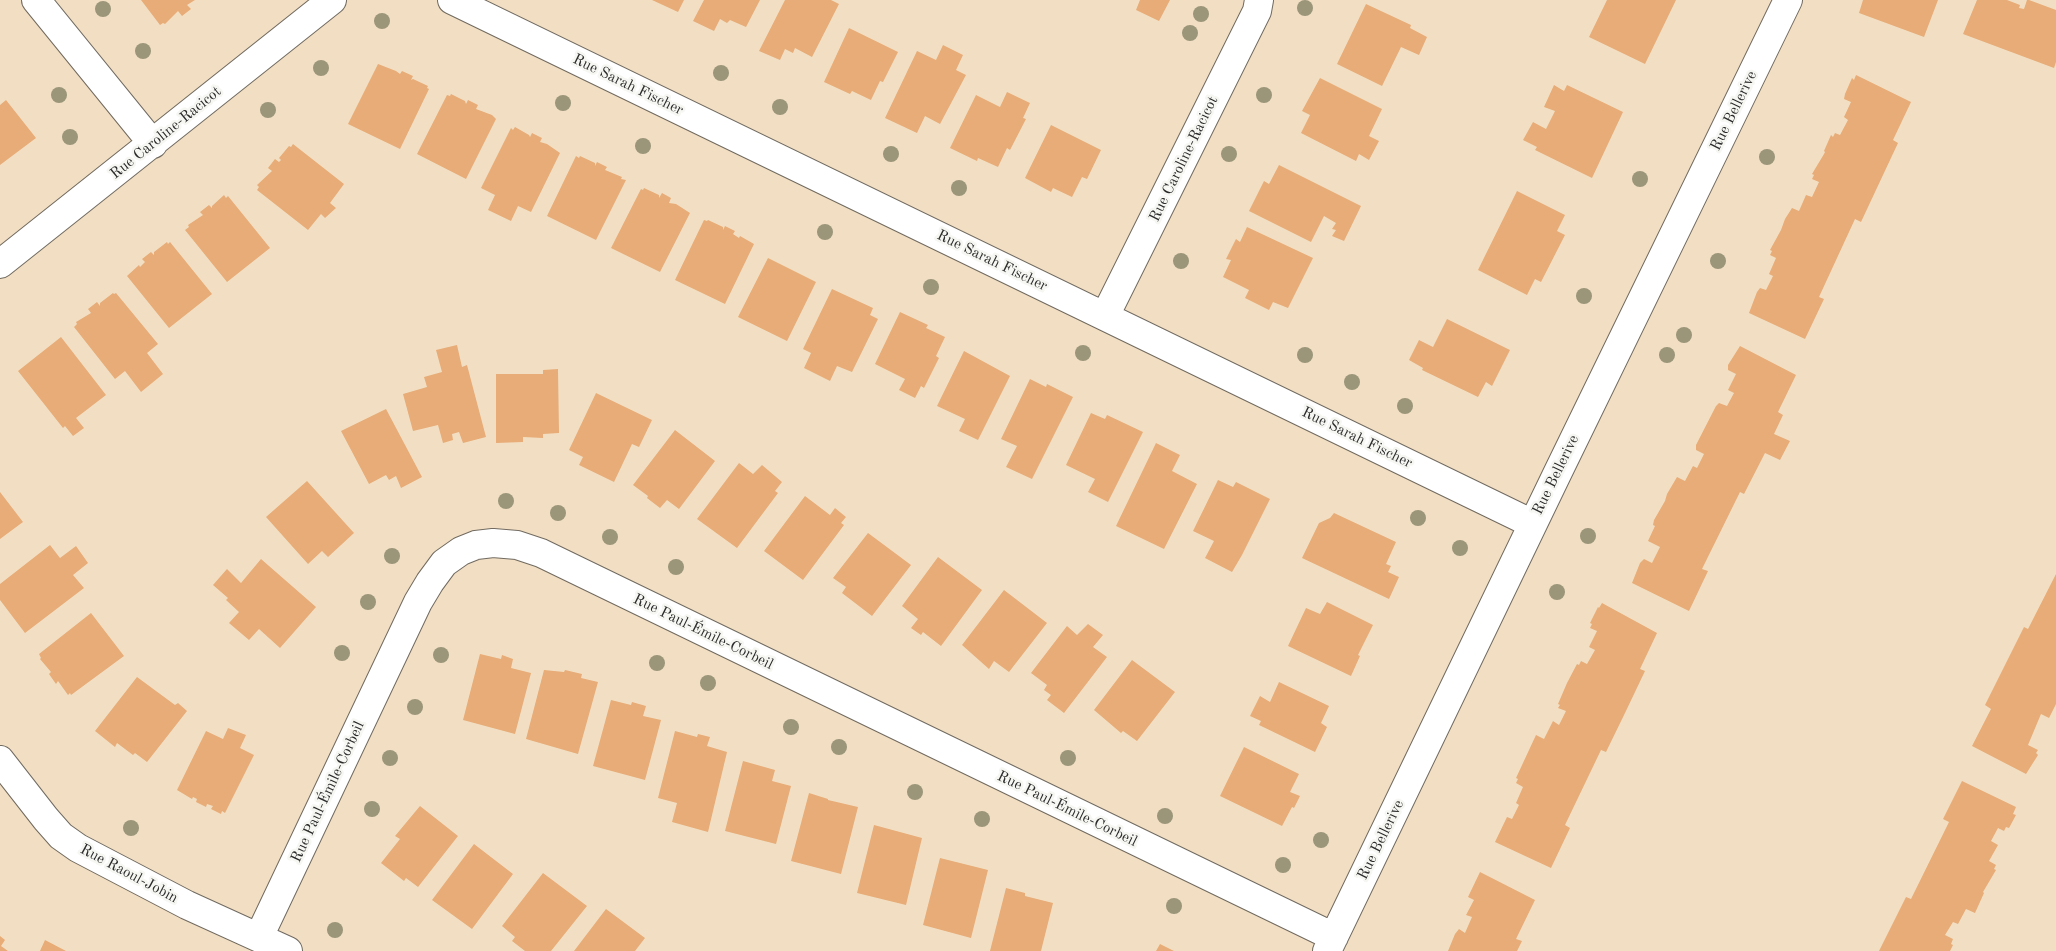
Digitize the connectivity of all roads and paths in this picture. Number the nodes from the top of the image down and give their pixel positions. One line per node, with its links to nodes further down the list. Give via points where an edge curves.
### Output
1 (36, 0): 6 (street)
2 (332, 0): 6 (street, Rue Caroline-Racicot)
3 (452, 0): 8 (street, Rue Sarah Fischer)
4 (1259, 0): 8 (street, Rue Caroline-Racicot, via 1257,11)
5 (1788, 0): 9 (street, Rue Bellerive)
6 (153, 144): 7 (street, Rue Caroline-Racicot)
7 (0, 264)
8 (1105, 316): 9 (street, Rue Sarah Fischer)
9 (1532, 524): 12 (street, Rue Bellerive)
10 (0, 760): 11 (street, Rue Raoul-Jobin, via 61,836 78,848)
11 (260, 938): 12 (street, Rue Paul-Émile-Corbeil, via 418,602 444,563 461,551 493,543 517,545 541,553); 13 (street, Rue Raoul-Jobin)
12 (1331, 944)
13 (288, 951)

